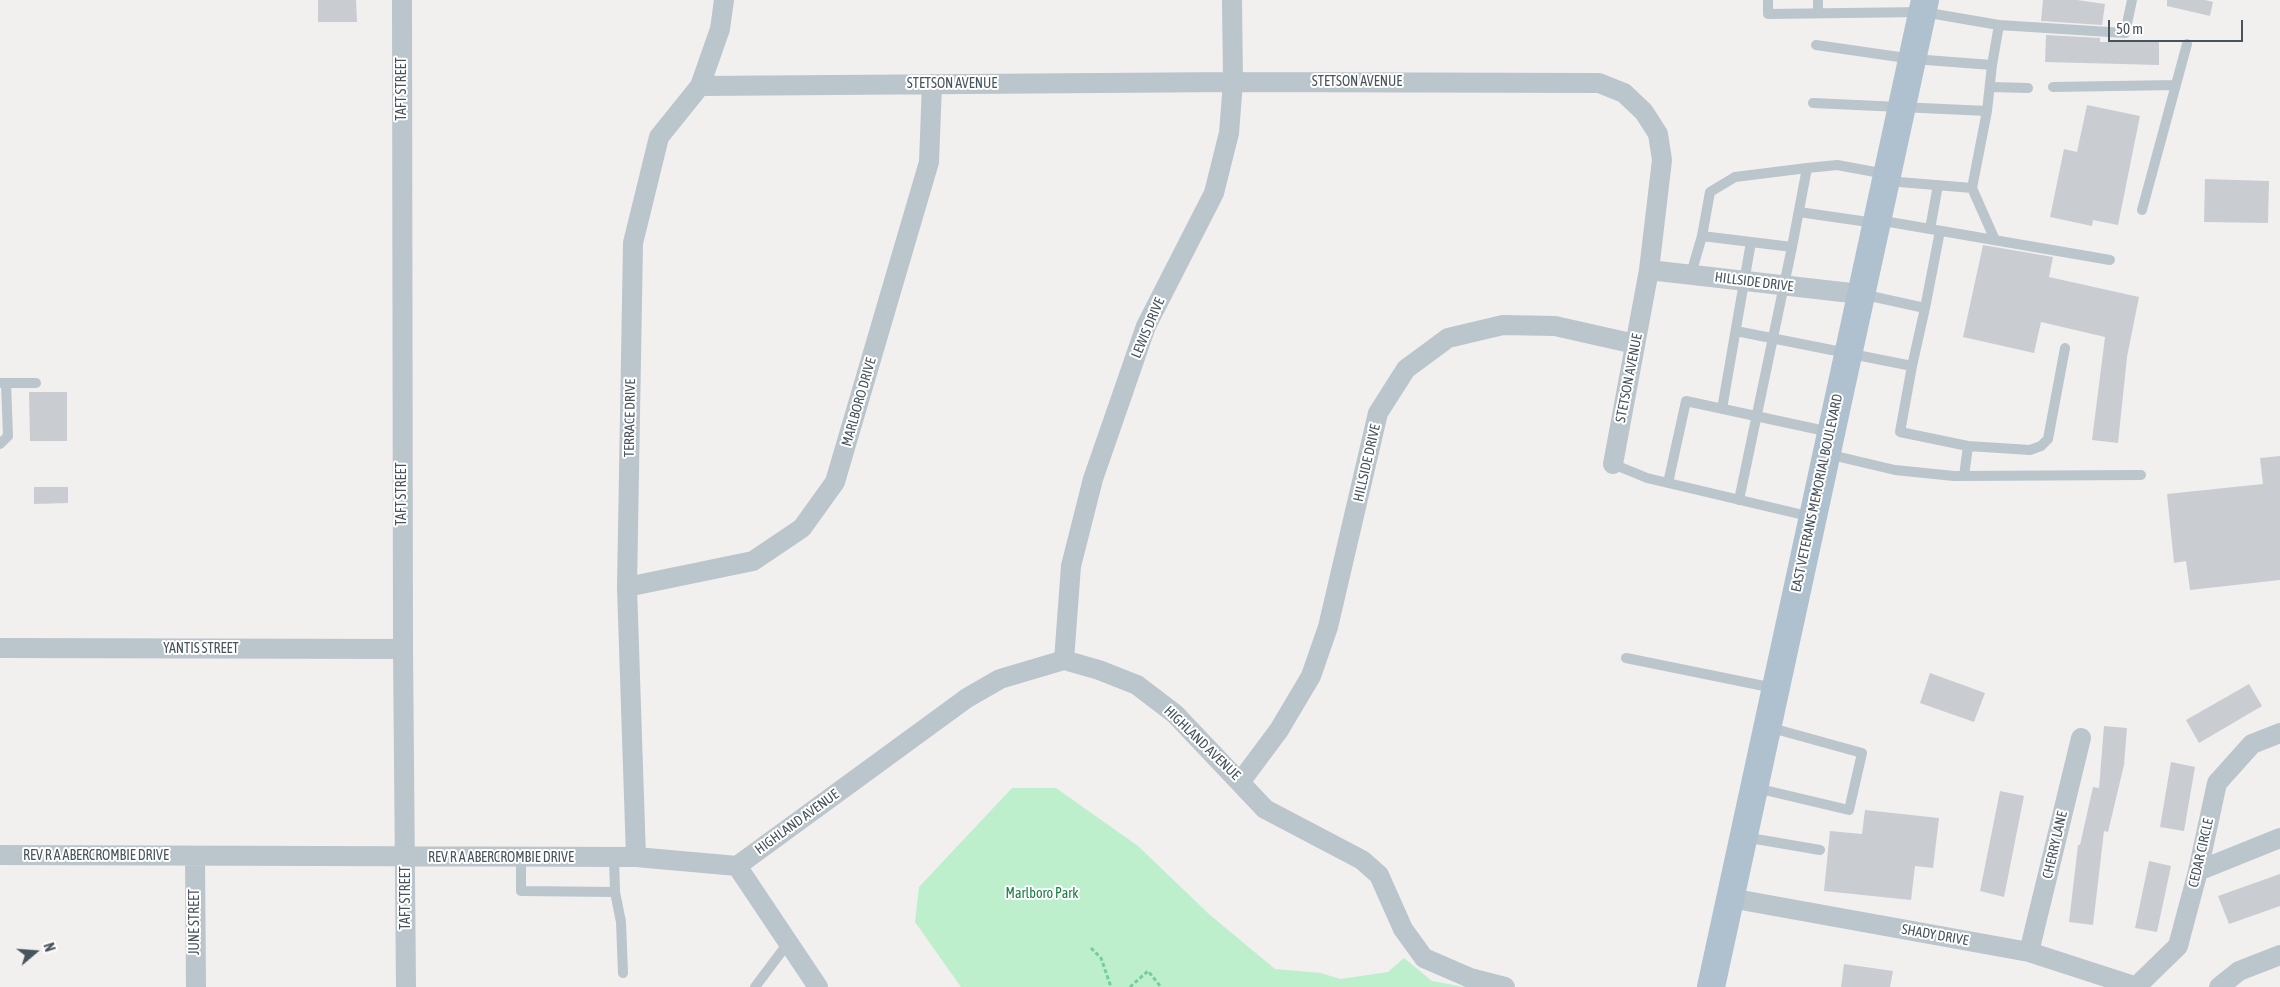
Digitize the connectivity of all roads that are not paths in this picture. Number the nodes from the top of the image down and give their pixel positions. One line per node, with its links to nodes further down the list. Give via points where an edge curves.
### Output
1 (402, 0): 64 (street, TAFT STREET)
2 (724, 0): 17 (street, TERRACE DRIVE, via 720,29)
3 (1232, 0): 14 (street, LEWIS DRIVE)
4 (1768, 0): 8 (lane, via 1768,14)
5 (1818, 0): 8 (lane)
6 (2132, 0): 9 (lane, via 2126,33)
7 (1924, 6): 8 (lane); 9 (lane); 12 (main road, EAST VETERANS MEMORIAL BOULEVARD)
8 (1818, 13)
9 (1999, 25): 13 (lane)
10 (2187, 44): 16 (lane)
11 (1816, 45): 12 (lane)
12 (1912, 59): 13 (lane); 22 (main road, EAST VETERANS MEMORIAL BOULEVARD)
13 (1992, 65): 18 (lane)
14 (1233, 82): 15 (street, STETSON AVENUE); 37 (street, STETSON AVENUE, via 1599,83 1624,93 1644,112 1658,134 1662,160); 66 (street, LEWIS DRIVE, via 1229,133 1214,193 1146,326 1093,478 1071,566)
15 (932, 84): 17 (street, STETSON AVENUE); 62 (street, MARLBORO DRIVE, via 929,162 835,482 802,528 753,561)
16 (2176, 85): 19 (lane); 28 (lane)
17 (700, 86): 62 (street, TERRACE DRIVE, via 660,137 633,243)
18 (1990, 87): 20 (lane); 23 (lane)
19 (2053, 87)
20 (2028, 88)
21 (1813, 103): 22 (lane)
22 (1902, 106): 23 (lane); 25 (main road, EAST VETERANS MEMORIAL BOULEVARD)
23 (1987, 111): 27 (lane)
24 (1807, 168): 25 (lane, via 1837,165); 29 (lane); 32 (lane, via 1735,177 1710,192)
25 (1886, 178): 26 (lane); 30 (main road, EAST VETERANS MEMORIAL BOULEVARD)
26 (1938, 185): 27 (lane); 31 (lane)
27 (1972, 188): 33 (lane)
28 (2142, 210)
29 (1799, 212): 30 (lane); 35 (lane)
30 (1876, 221): 31 (lane); 41 (main road, EAST VETERANS MEMORIAL BOULEVARD)
31 (1935, 230): 33 (lane); 42 (lane)
32 (1702, 236): 34 (lane); 38 (lane)
33 (1996, 240): 36 (lane)
34 (1751, 242): 35 (lane); 39 (lane)
35 (1792, 247): 40 (lane)
36 (2110, 260)
37 (1649, 270): 38 (street, HILLSIDE DRIVE); 45 (street, STETSON AVENUE)
38 (1691, 274): 39 (street, HILLSIDE DRIVE)
39 (1746, 281): 40 (street, HILLSIDE DRIVE); 43 (lane)
40 (1784, 285): 41 (street, HILLSIDE DRIVE); 44 (lane)
41 (1860, 294): 42 (lane); 47 (main road, EAST VETERANS MEMORIAL BOULEVARD)
42 (1925, 308): 48 (lane)
43 (1736, 331): 44 (lane); 51 (lane)
44 (1773, 338): 47 (lane); 52 (lane)
45 (1635, 344): 56 (street, STETSON AVENUE); 71 (street, HILLSIDE DRIVE, via 1555,326 1503,324 1448,338 1406,369 1378,413 1328,627 1311,676 1279,730)
46 (2066, 348): 55 (lane, via 2048,438 2041,446 2030,450)
47 (1847, 354): 48 (lane); 53 (main road, EAST VETERANS MEMORIAL BOULEVARD)
48 (1912, 366): 55 (lane, via 1900,432)
49 (3, 383): 50 (lane); 54 (lane, via 8,436)
50 (36, 383)
51 (1722, 409): 52 (lane); 59 (lane, via 1686,402)
52 (1757, 416): 53 (lane); 60 (lane)
53 (1828, 443): 58 (lane, via 1895,470); 61 (main road, EAST VETERANS MEMORIAL BOULEVARD)
54 (0, 444)
55 (1968, 446): 58 (lane)
56 (1613, 464): 59 (lane)
57 (2142, 475): 58 (lane)
58 (1964, 476)
59 (1668, 483): 60 (lane)
60 (1739, 500): 61 (lane)
61 (1812, 517): 67 (main road, EAST VETERANS MEMORIAL BOULEVARD)
62 (627, 587): 81 (street, TERRACE DRIVE)
63 (0, 648): 64 (street, YANTIS STREET)
64 (403, 650): 78 (street, TAFT STREET)
65 (1626, 658): 67 (lane)
66 (1064, 660): 71 (street, HIGHLAND AVENUE, via 1137,685 1175,714); 82 (street, HIGHLAND AVENUE, via 1000,679 967,698)
67 (1775, 688): 68 (main road, EAST VETERANS MEMORIAL BOULEVARD)
68 (1767, 726): 72 (main road, EAST VETERANS MEMORIAL BOULEVARD); 72 (lane, via 1862,752 1849,810)
69 (2280, 733): 83 (street, CEDAR CIRCLE, via 2252,744 2217,783)
70 (2080, 738): 87 (street, CHERRY LANE)
71 (1241, 781): 94 (street, HIGHLAND AVENUE, via 1266,809 1362,860 1379,875 1403,929 1424,958 1470,978)
72 (1754, 787): 73 (main road, EAST VETERANS MEMORIAL BOULEVARD)
73 (1743, 837): 75 (lane); 85 (main road, EAST VETERANS MEMORIAL BOULEVARD)
74 (2280, 838): 83 (street)
75 (1820, 850)
76 (0, 855): 77 (street, REV R A ABERCROMBIE DRIVE)
77 (195, 856): 78 (street, REV R A ABERCROMBIE DRIVE); 90 (street, JUNE STREET)
78 (405, 858): 79 (street, REV R A ABERCROMBIE DRIVE); 91 (street, TAFT STREET)
79 (521, 858): 80 (street, REV R A ABERCROMBIE DRIVE); 84 (lane, via 521,891)
80 (614, 858): 81 (street, REV R A ABERCROMBIE DRIVE); 84 (lane)
81 (636, 858): 82 (street, REV R A ABERCROMBIE DRIVE)
82 (737, 866): 86 (street)
83 (2198, 871): 96 (street, CEDAR CIRCLE, via 2178,946)
84 (615, 892): 89 (lane, via 621,922)
85 (1730, 898): 87 (street, SHADY DRIVE); 95 (main road, EAST VETERANS MEMORIAL BOULEVARD)
86 (788, 942): 92 (lane); 93 (street)
87 (2029, 952): 96 (street, SHADY DRIVE)
88 (2280, 955): 97 (street, via 2239,972)
89 (624, 973)
90 (196, 987)
91 (406, 987)
92 (755, 987)
93 (818, 987)
94 (1505, 987)
95 (1711, 987)
96 (2137, 987)
97 (2219, 987)

